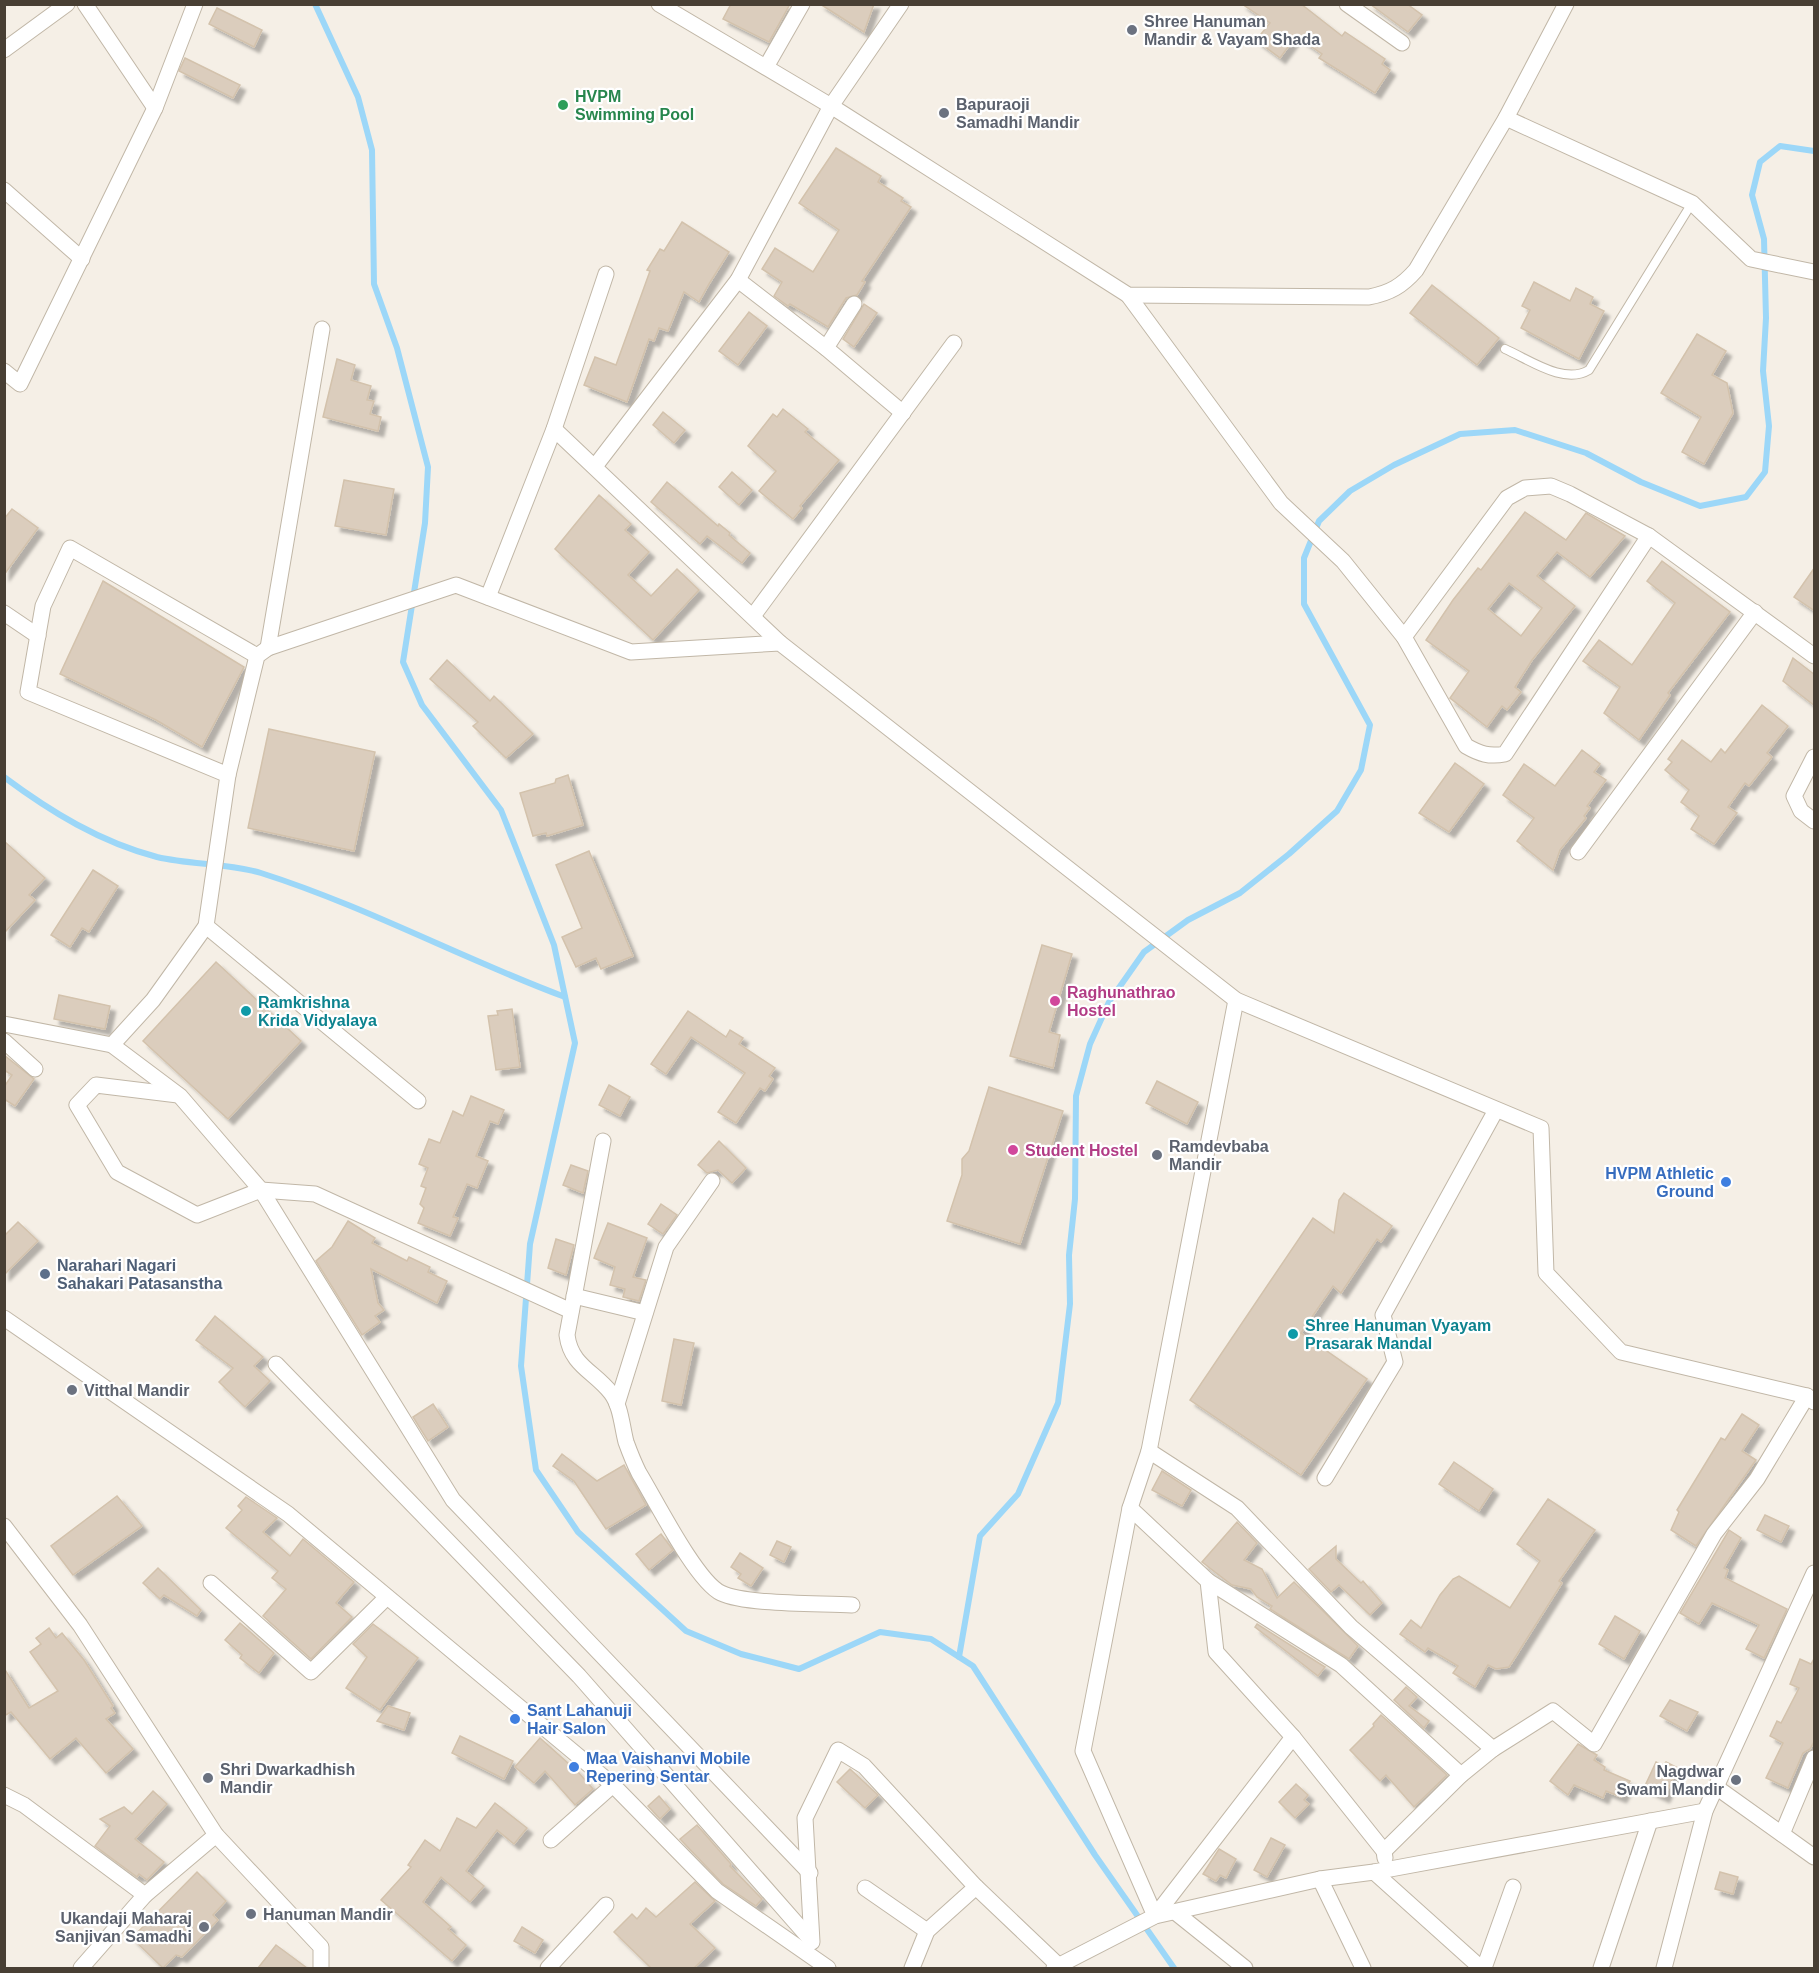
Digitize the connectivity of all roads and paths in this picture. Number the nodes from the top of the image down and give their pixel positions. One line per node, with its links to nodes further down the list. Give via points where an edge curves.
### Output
1 (67, 4): 10 (street)
2 (85, 4): 13 (street)
3 (195, 4): 13 (street)
4 (659, 4): 11 (street)
5 (802, 4): 11 (street)
6 (901, 4): 12 (street)
7 (1566, 4): 14 (street)
8 (1350, 5): 9 (street)
9 (1402, 44)
10 (4, 50)
11 (766, 67): 12 (street)
12 (831, 106): 20 (street); 21 (street)
13 (155, 108): 17 (street)
14 (1506, 118): 16 (street); 21 (street, via 1416,270 1388,293 1369,297)
15 (4, 190): 17 (street)
16 (1692, 203): 18 (street, via 1750,259); 26 (lane, via 1590,370 1563,375)
17 (82, 260): 27 (street, via 20,384)
18 (1808, 271)
19 (606, 274): 29 (street)
20 (738, 280): 25 (street); 30 (street)
21 (1128, 295): 37 (street, via 1281,503 1343,561)
22 (854, 304): 25 (street)
23 (322, 329): 39 (street)
24 (954, 343): 28 (street)
25 (826, 348): 28 (street)
26 (1505, 349)
27 (4, 371)
28 (903, 413): 35 (street)
29 (554, 429): 30 (street); 32 (street)
30 (596, 465): 35 (street)
31 (1649, 536): 33 (street); 37 (street, via 1551,486 1525,488 1508,498); 37 (street, via 1505,754 1480,754 1466,746)
32 (488, 597): 38 (street, via 631,652); 39 (street, via 456,585)
33 (1755, 612): 40 (street); 44 (street)
34 (4, 613): 36 (street)
35 (753, 616): 38 (street)
36 (38, 636): 39 (street, via 43,606 70,548); 42 (street, via 28,692)
37 (1404, 637)
38 (780, 643): 46 (street)
39 (262, 652): 42 (street)
40 (1815, 656)
41 (1815, 757): 43 (street, via 1794,796 1801,811)
42 (228, 775): 45 (street)
43 (1815, 821)
44 (1578, 852)
45 (206, 926): 49 (street, via 153,1000); 52 (street)
46 (1236, 1000): 53 (street); 63 (street)
47 (4, 1024): 49 (street)
48 (4, 1041): 50 (street)
49 (112, 1045): 51 (street)
50 (35, 1068)
51 (180, 1096): 56 (street); 56 (street, via 96,1085 76,1105 117,1172 197,1215)
52 (418, 1101)
53 (1496, 1110): 61 (street, via 1541,1128 1546,1273 1621,1352); 64 (street, via 1383,1316 1395,1362)
54 (603, 1141): 57 (street)
55 (712, 1181): 58 (street, via 666,1247)
56 (261, 1190): 57 (street, via 315,1194 553,1304); 87 (street, via 453,1500)
57 (572, 1303): 58 (street); 62 (street, via 569,1350)
58 (645, 1313): 62 (street)
59 (4, 1318): 70 (street, via 288,1514)
60 (276, 1364): 97 (street, via 572,1669)
61 (1811, 1399): 73 (street, via 1714,1534 1594,1744 1553,1711)
62 (617, 1404): 71 (street, via 639,1473 702,1577 720,1593 741,1599)
63 (1149, 1451): 65 (street); 73 (street, via 1236,1508 1351,1627)
64 (1325, 1478)
65 (1130, 1508): 68 (street); 95 (street, via 1083,1751)
66 (4, 1526): 82 (street, via 80,1625)
67 (1815, 1573): 77 (street)
68 (1208, 1581): 72 (street, via 1216,1652); 75 (street, via 1341,1665)
69 (211, 1583): 70 (street, via 311,1672)
70 (387, 1597): 76 (street)
71 (852, 1605)
72 (1293, 1737): 84 (street); 95 (street)
73 (1493, 1749): 75 (street)
74 (1815, 1758): 81 (street)
75 (1461, 1775): 84 (street)
76 (613, 1785): 83 (street); 98 (street, via 717,1891)
77 (1716, 1787): 79 (street); 81 (street)
78 (4, 1795): 92 (street, via 24,1805)
79 (1705, 1811): 80 (street); 108 (street)
80 (1650, 1821): 86 (street); 107 (street)
81 (1782, 1834): 85 (street)
82 (216, 1835): 92 (street); 101 (street, via 321,1947)
83 (551, 1840)
84 (1384, 1851): 86 (street)
85 (1815, 1857)
86 (1380, 1871): 88 (street); 106 (street)
87 (810, 1873): 89 (street, via 805,1818 838,1750 864,1766); 97 (street)
88 (1320, 1879): 94 (street); 105 (street)
89 (976, 1887): 96 (street); 99 (street)
90 (1513, 1887): 106 (street)
91 (865, 1888): 96 (street)
92 (146, 1895): 100 (street)
93 (606, 1905): 102 (street)
94 (1175, 1912): 95 (street); 104 (street)
95 (1151, 1918): 99 (street)
96 (927, 1931): 103 (street)
97 (811, 1940): 98 (street)
98 (823, 1964)
99 (1057, 1967)
100 (81, 1968)
101 (321, 1968)
102 (548, 1968)
103 (912, 1968)
104 (1245, 1968)
105 (1364, 1968)
106 (1482, 1968)
107 (1601, 1968)
108 (1664, 1968)

